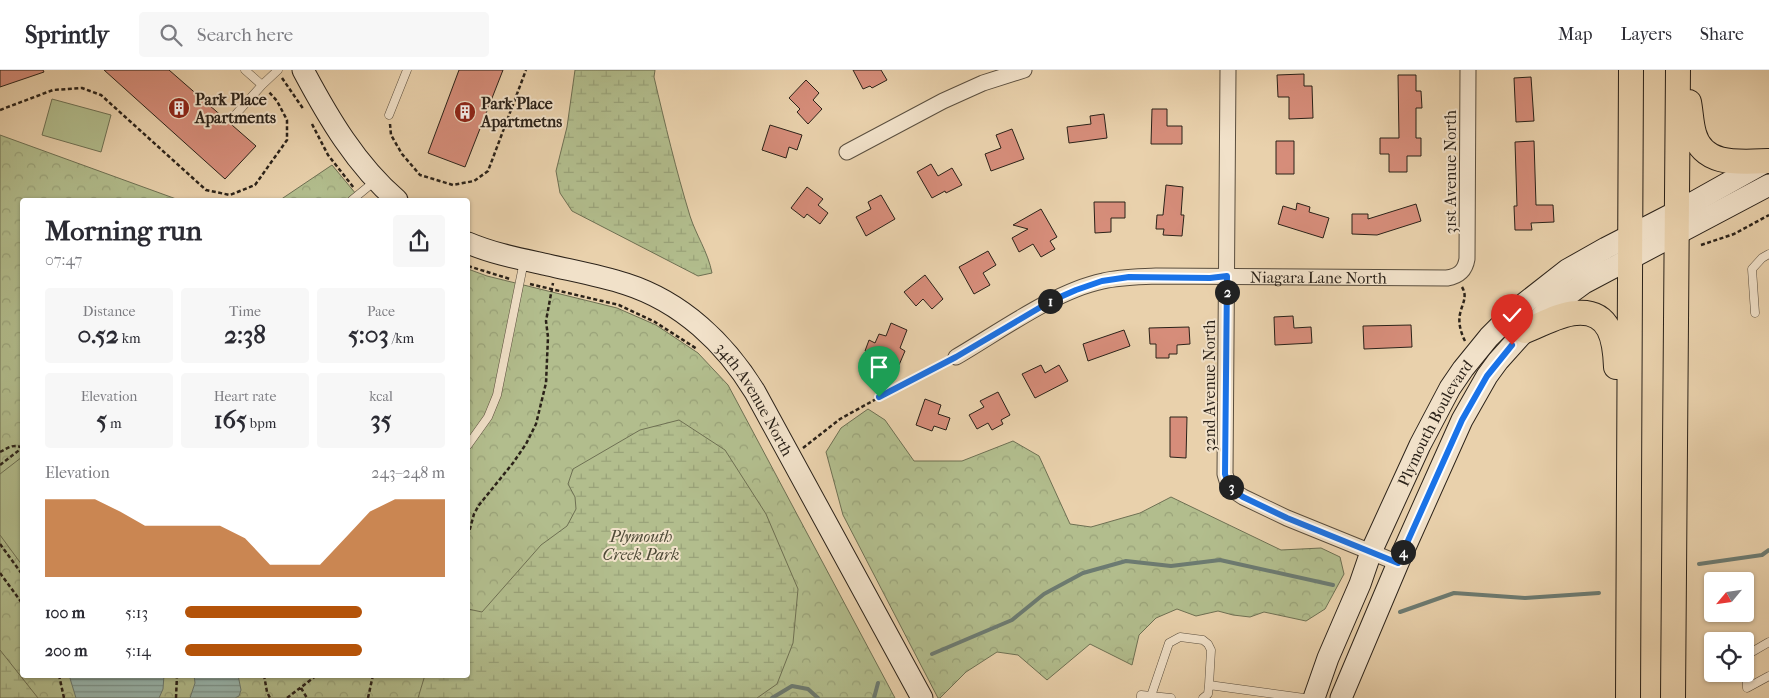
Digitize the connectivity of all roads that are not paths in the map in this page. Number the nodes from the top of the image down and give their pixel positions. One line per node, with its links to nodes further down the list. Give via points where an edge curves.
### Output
1 (245, 70): 11 (lane)
2 (303, 70): 16 (street, via 350,149)
3 (407, 70): 13 (lane)
4 (1024, 70): 14 (street, via 983,83 943,101)
5 (1228, 70): 27 (street, 32nd Avenue North)
6 (1468, 70): 26 (street, 31st Avenue North, via 1467,259 1466,267)
7 (1631, 70): 23 (main road)
8 (1678, 70): 20 (main road)
9 (1684, 70): 15 (main road, via 1694,133 1707,153 1725,161)
10 (280, 72): 11 (lane)
11 (262, 85): 12 (lane)
12 (236, 114)
13 (389, 115)
14 (847, 152)
15 (1769, 160): 20 (street)
16 (376, 180): 18 (lane); 19 (street)
17 (1769, 185): 21 (street)
18 (354, 198)
19 (395, 198)
20 (1678, 211): 21 (main road); 23 (street, Plymouth Boulevard)
21 (1678, 235): 23 (street, Plymouth Boulevard); 47 (main road)
22 (470, 244): 25 (street, 34th Avenue North)
23 (1629, 247): 29 (street, Plymouth Boulevard); 32 (main road); 33 (street, Plymouth Boulevard, via 1589,257 1549,283 1489,336 1441,404)
24 (1769, 254): 28 (lane, via 1752,269)
25 (525, 260): 31 (lane, via 497,395 488,417); 39 (street, 34th Avenue North, via 614,281 651,294 688,316 730,355 755,392)
26 (1458, 275): 27 (street, Niagara Lane North, via 1447,278)
27 (1227, 276): 30 (street, Niagara Lane North, via 1129,277 1102,281 1051,301); 33 (street, 32nd Avenue North, via 1225,474 1228,484 1243,497 1287,518)
28 (1755, 313)
29 (1525, 331): 32 (main road, via 1577,313 1599,318 1611,330 1615,348 1617,422); 34 (street, Plymouth Boulevard, via 1487,376 1462,420)
30 (956, 357)
31 (470, 443)
32 (1628, 480): 46 (main road)
33 (1372, 552): 34 (street, 32nd Avenue North); 44 (street, Plymouth Boulevard)
34 (1398, 563): 45 (street, Plymouth Boulevard)
35 (1769, 642): 36 (lane, via 1745,656 1747,688)
36 (1769, 676)
37 (1209, 685): 38 (lane, via 1211,650 1208,644 1203,640 1180,637 1169,643); 42 (lane, via 1208,694); 43 (lane)
38 (1151, 696): 40 (lane, via 1141,694); 41 (lane)
39 (922, 698)
40 (1141, 698)
41 (1171, 698)
42 (1202, 698)
43 (1304, 698)
44 (1314, 698)
45 (1341, 698)
46 (1628, 698)
47 (1673, 698)

